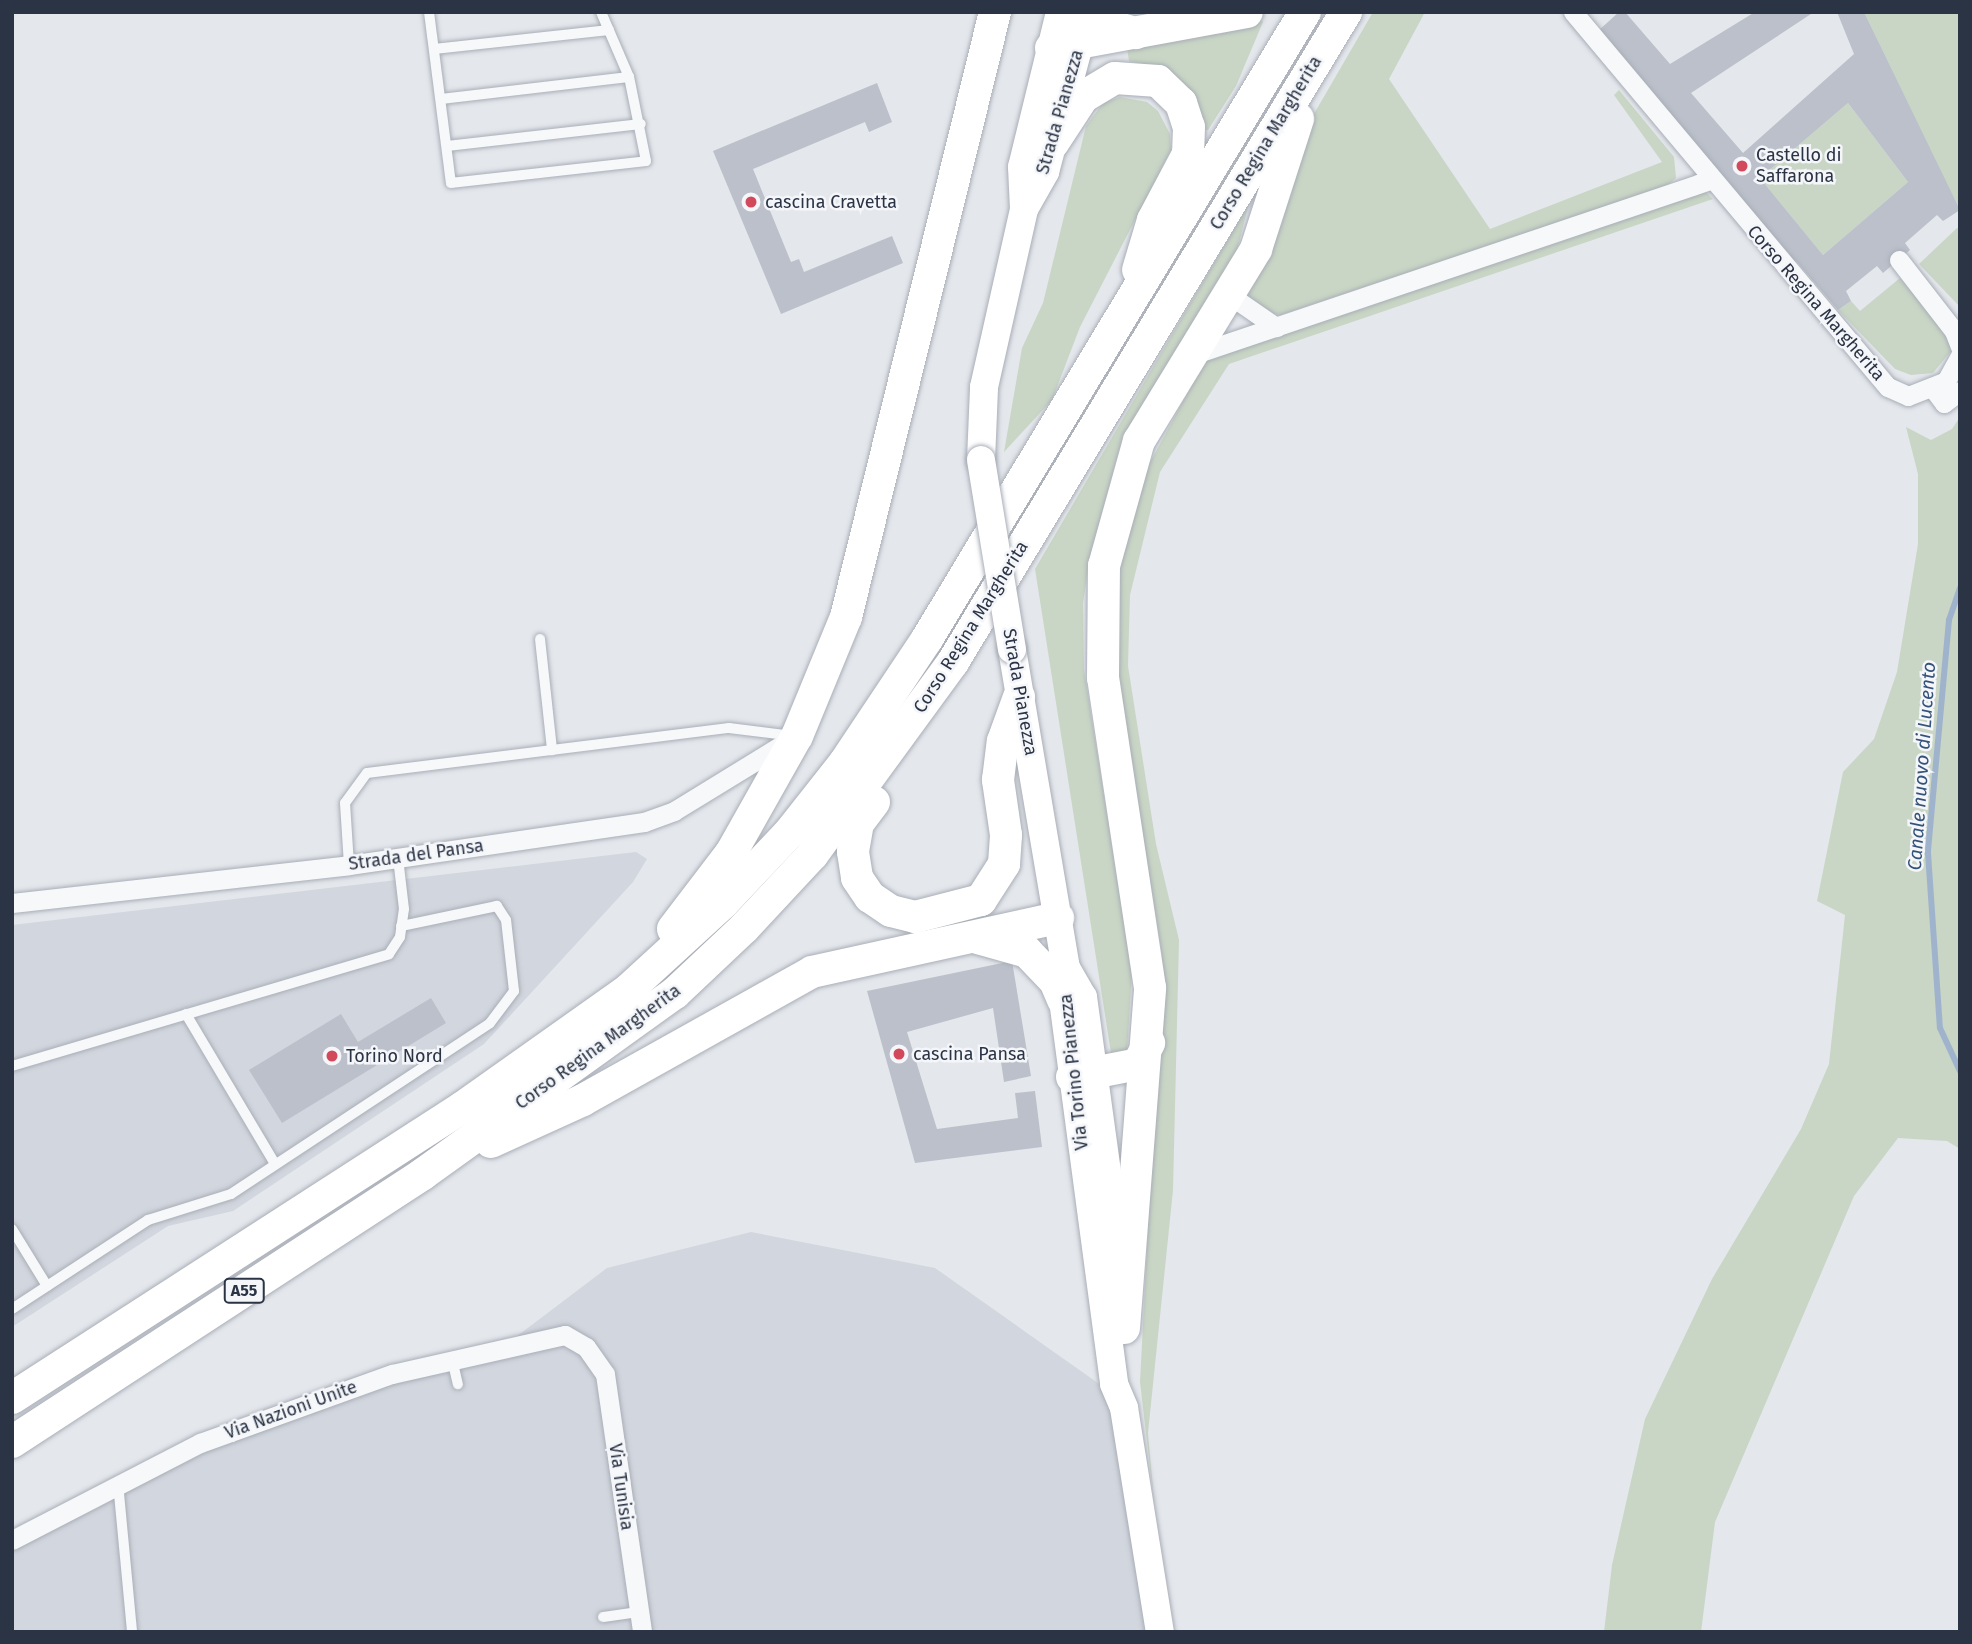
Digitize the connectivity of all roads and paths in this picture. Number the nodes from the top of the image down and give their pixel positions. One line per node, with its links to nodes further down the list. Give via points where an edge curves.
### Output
1 (429, 12): 15 (lane)
2 (601, 12): 11 (lane)
3 (995, 12): 35 (main road, via 846,617)
4 (1060, 12): 14 (main road, Strada Pianezza)
5 (1088, 12): 14 (main road, Strada Pianezza)
6 (1097, 12): 12 (main road, via 1109,25)
7 (1247, 12): 12 (main road)
8 (1305, 12): 25 (main road, Corso Regina Margherita)
9 (1346, 12): 13 (main road, Corso Regina Margherita)
10 (1573, 12): 21 (street, Corso Regina Margherita)
11 (608, 30): 15 (lane); 16 (lane)
12 (1136, 33): 14 (main road)
13 (1328, 41): 24 (main road, via 1255,249); 33 (main road, Corso Regina Margherita)
14 (1065, 46): 19 (main road, Strada Pianezza); 22 (main road, Strada Pianezza, via 1022,167)
15 (434, 49): 17 (lane)
16 (629, 77): 17 (lane); 18 (lane)
17 (441, 99): 20 (lane)
18 (641, 124): 20 (lane); 20 (lane, via 646,161 576,169 451,183)
19 (1053, 143): 22 (main road, Strada Pianezza, via 1045,172); 25 (main road, via 1083,97 1115,78 1158,81 1186,114 1188,154 1153,220)
20 (447, 146)
21 (1710, 180): 26 (street); 30 (street, Corso Regina Margherita, via 1888,387 1908,396)
22 (1024, 209): 34 (main road, Strada Pianezza, bridge, via 992,347 980,424 981,460)
23 (1899, 260): 27 (street, via 1954,331)
24 (1231, 296): 26 (street); 28 (main road)
25 (1124, 316): 44 (main road, Corso Regina Margherita, via 927,639 845,762 723,903)
26 (1276, 327): 28 (street)
27 (1960, 347)
28 (1195, 354): 47 (main road, via 1139,441 1112,524 1100,604 1103,678 1147,947)
29 (1960, 356): 30 (street, via 1946,381)
30 (1932, 387): 31 (street, via 1944,403)
31 (1960, 391)
32 (540, 639): 36 (lane)
33 (953, 662): 34 (main road, via 935,721 854,836 857,878 870,897 891,911 915,917 967,908 999,878 1007,850 998,780 1003,741); 51 (main road, Corso Regina Margherita / A55, via 813,854 744,928 675,993)
34 (1019, 697): 40 (main road, Strada Pianezza)
35 (797, 736): 36 (lane, via 729,728); 37 (street, Strada del Pansa, via 674,811 644,822); 44 (main road, via 731,853)
36 (552, 750): 38 (lane, via 367,773 345,803)
37 (398, 858): 38 (street, Strada del Pansa); 41 (lane)
38 (349, 865): 39 (street, Strada del Pansa)
39 (12, 903)
40 (1058, 918): 42 (main road); 43 (main road, Strada Pianezza)
41 (401, 926): 46 (lane, via 389,954); 50 (lane, via 497,906 506,920 514,991 490,1023)
42 (959, 937): 45 (main road, via 996,940 1027,952 1055,981); 51 (main road, via 812,972 583,1100)
43 (1066, 968): 45 (main road, Via Torino Pianezza); 49 (main road, Via Torino Pianezza, via 1083,997)
44 (627, 990): 59 (main road, Corso Regina Margherita / A55, via 463,1107)
45 (1063, 1000): 49 (main road, Via Torino Pianezza)
46 (186, 1014): 48 (lane); 50 (lane)
47 (1149, 1044): 49 (main road, via 1138,1064); 55 (main road)
48 (12, 1066)
49 (1084, 1075): 55 (main road, Via Torino Pianezza); 60 (main road, Via Torino Pianezza, via 1114,1384)
50 (275, 1164): 53 (lane, via 231,1194 148,1220)
51 (423, 1174): 61 (main road, A55)
52 (12, 1229): 53 (lane)
53 (47, 1286): 54 (lane)
54 (12, 1309)
55 (1124, 1328): 60 (main road, Via Torino Pianezza)
56 (586, 1347): 57 (street, Via Nazioni Unite, via 565,1335); 64 (street, Via Tunisia, via 605,1374)
57 (452, 1359): 58 (lane); 62 (street, Via Nazioni Unite, via 392,1374 200,1443)
58 (458, 1384)
59 (12, 1398)
60 (1124, 1408): 68 (main road, Via Torino Pianezza)
61 (12, 1442)
62 (118, 1483): 63 (street, Via Nazioni Unite); 66 (lane)
63 (12, 1541)
64 (639, 1612): 65 (lane); 67 (street, Via Tunisia)
65 (603, 1617)
66 (132, 1632)
67 (642, 1632)
68 (1160, 1632)

